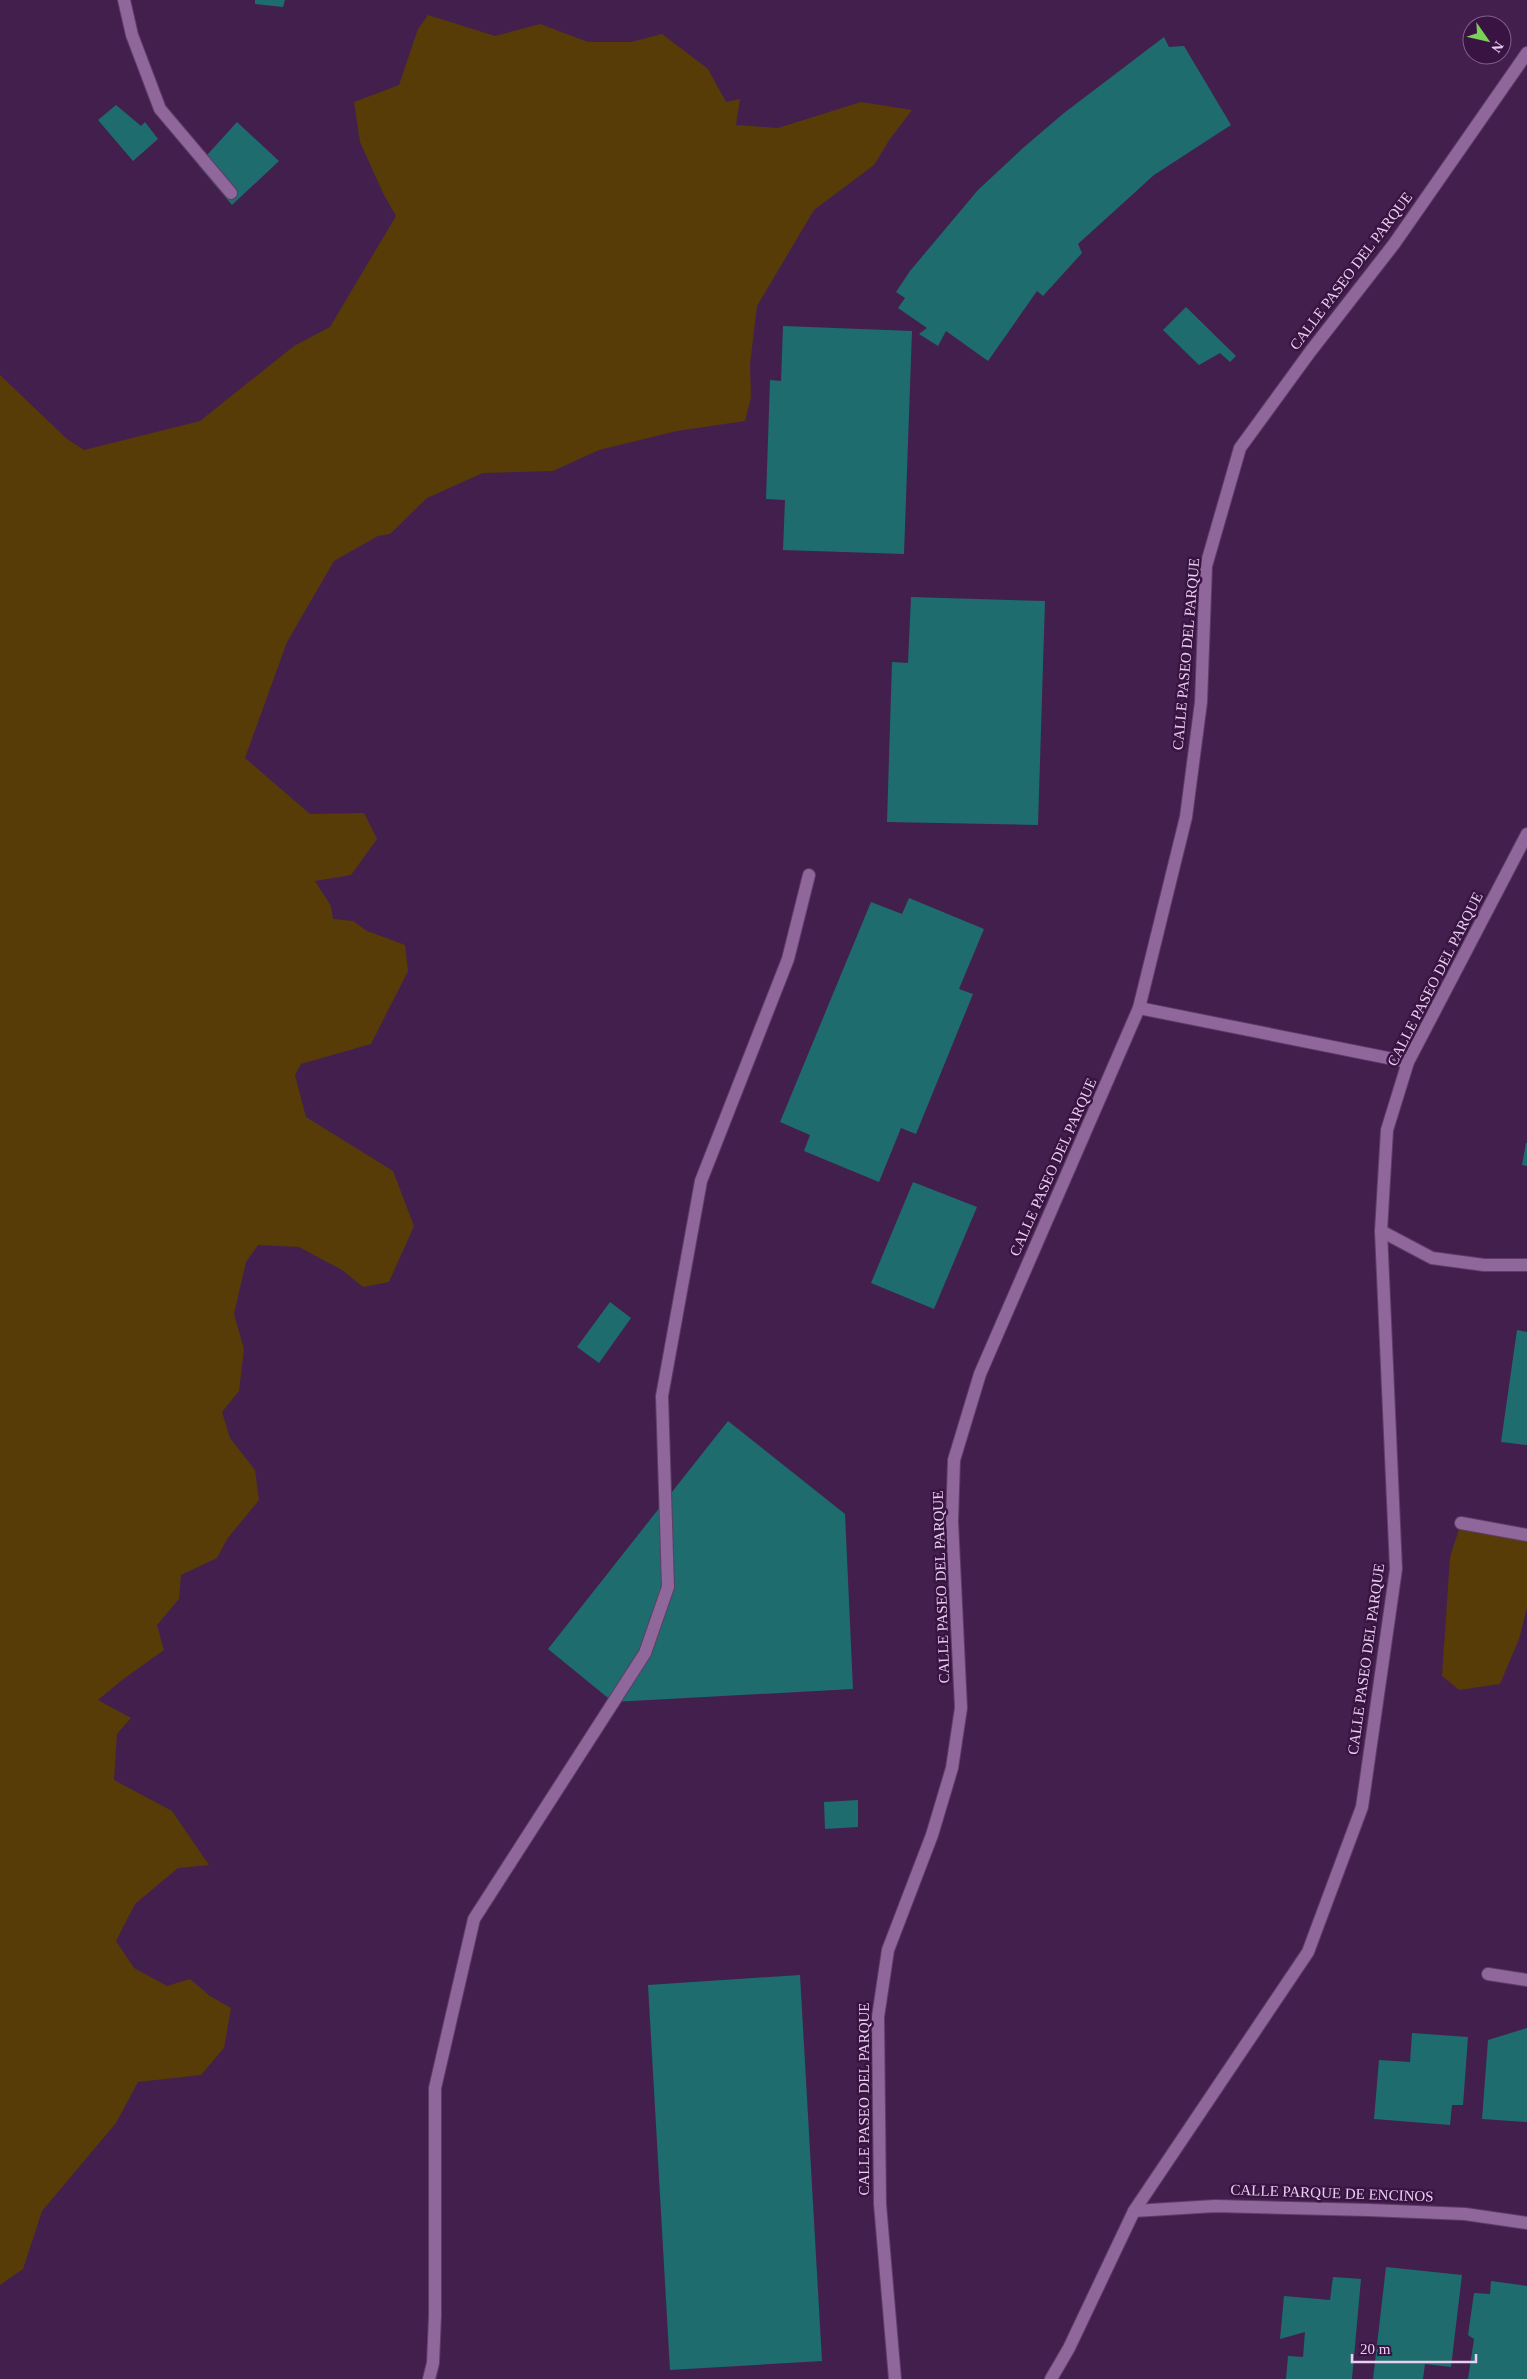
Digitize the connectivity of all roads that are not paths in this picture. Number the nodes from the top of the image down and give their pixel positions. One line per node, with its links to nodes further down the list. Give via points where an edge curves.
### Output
1 (124, 0): 3 (street, via 132,36 160,109)
2 (1527, 53): 6 (street, CALLE PASEO DEL PARQUE, via 1394,244 1240,448 1206,566 1200,702 1186,817)
3 (231, 193)
4 (1527, 834): 7 (street, CALLE PASEO DEL PARQUE)
5 (809, 875): 17 (street, via 788,959 701,1180 662,1396 668,1587 645,1653 474,1918 435,2088 435,2316)
6 (1140, 1008): 7 (street); 16 (street, CALLE PASEO DEL PARQUE, via 980,1374 954,1460 952,1521 961,1708 952,1768 932,1835 888,1950 878,2017 880,2204)
7 (1408, 1062): 8 (street, CALLE PASEO DEL PARQUE, via 1387,1130)
8 (1381, 1231): 9 (street, via 1432,1258 1484,1265); 14 (street, CALLE PASEO DEL PARQUE, via 1396,1569 1362,1807 1308,1952)
9 (1527, 1265)
10 (1461, 1523): 11 (street)
11 (1527, 1535)
12 (1488, 1974): 13 (street)
13 (1527, 1980)
14 (1134, 2211): 15 (street, CALLE PARQUE DE ENCINOS, via 1215,2206 1350,2210 1465,2214); 18 (street, CALLE PASEO DEL PARQUE)
15 (1527, 2223)
16 (896, 2378)
17 (429, 2379)
18 (1051, 2379)

